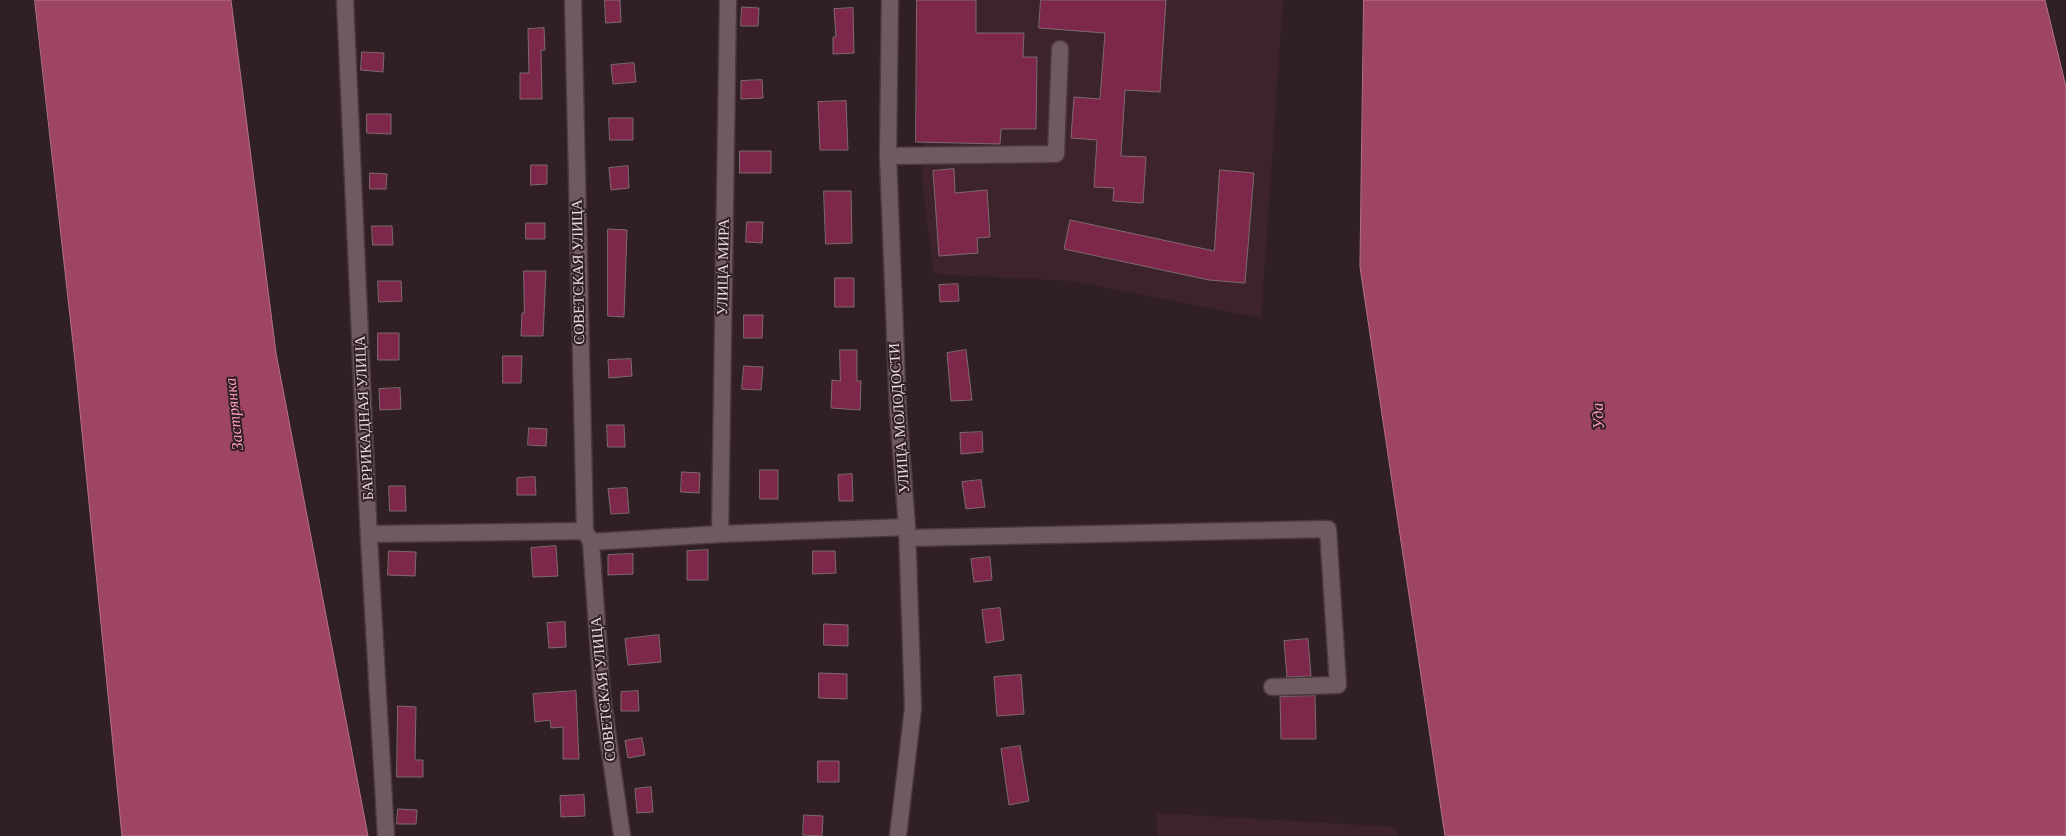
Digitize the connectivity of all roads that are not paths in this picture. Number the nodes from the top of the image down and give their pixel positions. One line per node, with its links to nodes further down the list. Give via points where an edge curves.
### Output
1 (345, 0): 8 (street, БАРРИКАДНАЯ УЛИЦА)
2 (572, 0): 10 (street, СОВЕТСКАЯ УЛИЦА)
3 (728, 0): 9 (street, УЛИЦА МИРА)
4 (890, 0): 6 (street, УЛИЦА МОЛОДОСТИ)
5 (1060, 49): 6 (street, via 1056,154)
6 (888, 156): 7 (street, УЛИЦА МОЛОДОСТИ, via 898,410)
7 (907, 533): 9 (street); 11 (street, via 1328,529 1338,685); 14 (street, УЛИЦА МОЛОДОСТИ, via 913,708)
8 (371, 534): 10 (street); 12 (street, БАРРИКАДНАЯ УЛИЦА)
9 (720, 534): 10 (street)
10 (588, 537): 13 (street, СОВЕТСКАЯ УЛИЦА, via 602,695)
11 (1272, 687)
12 (386, 836)
13 (622, 836)
14 (898, 836)

